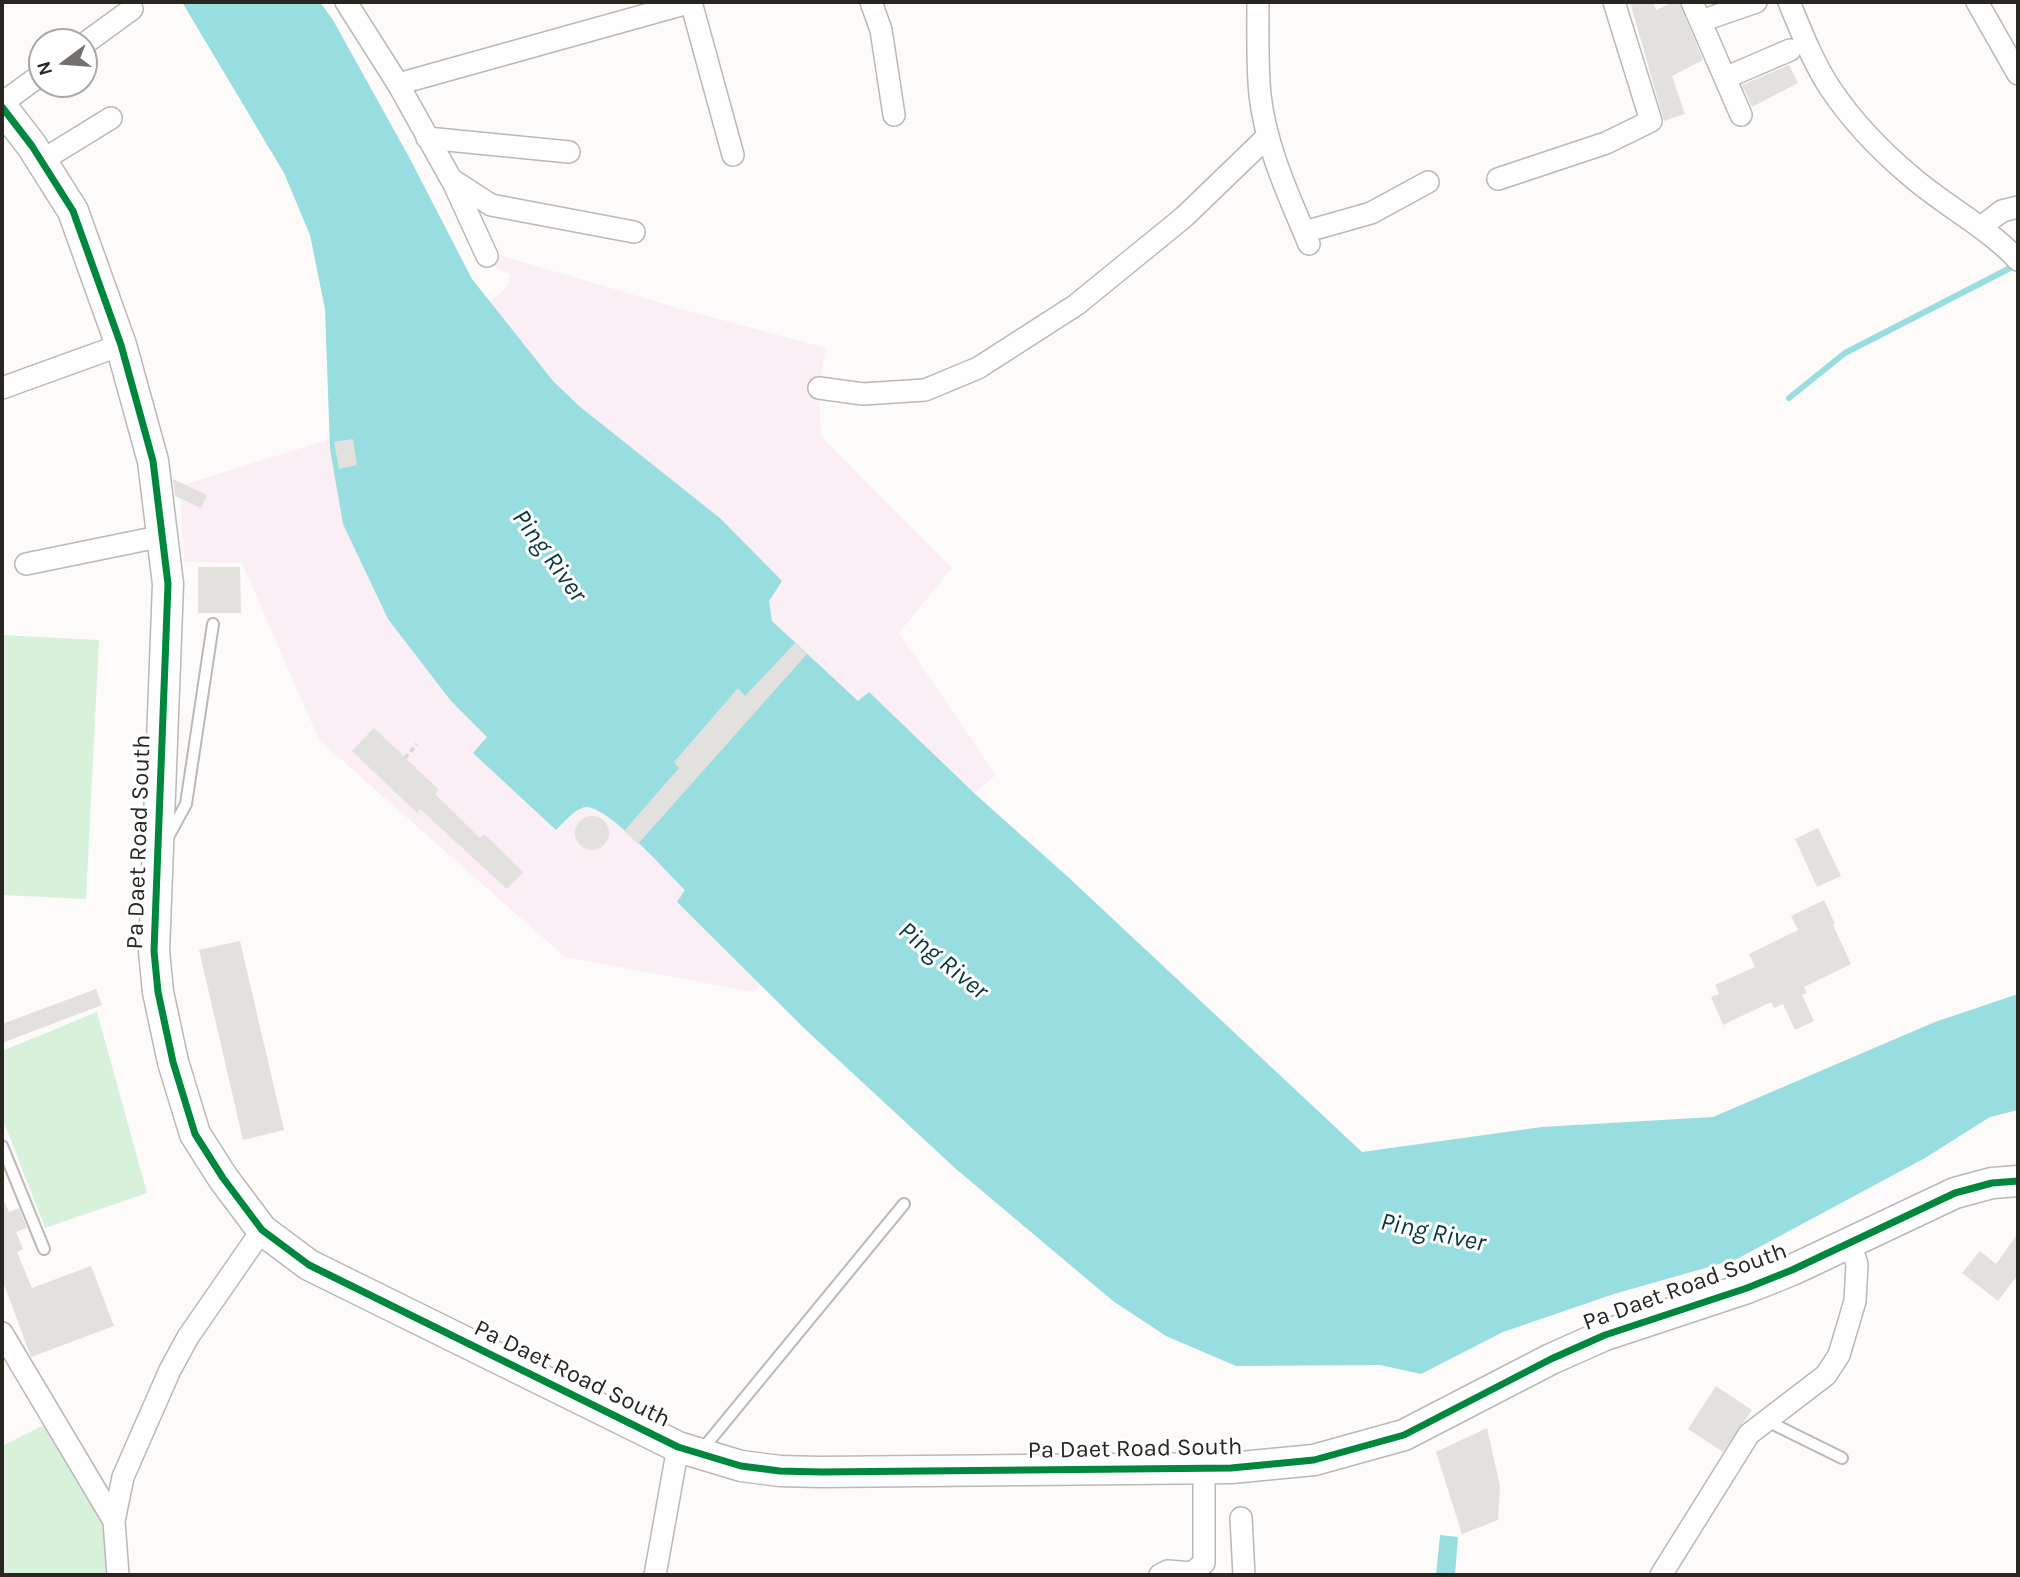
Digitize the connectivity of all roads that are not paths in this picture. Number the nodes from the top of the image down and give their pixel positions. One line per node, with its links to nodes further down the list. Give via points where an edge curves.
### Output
1 (346, 2): 15 (street)
2 (691, 2): 15 (street); 24 (street)
3 (871, 2): 18 (street, via 881,30)
4 (1258, 2): 21 (street, via 1260,94)
5 (1614, 2): 27 (street, via 1651,121 1606,143)
6 (1756, 2): 10 (street)
7 (1789, 2): 30 (street, via 1830,89 1863,129 1913,178)
8 (1978, 2): 13 (street)
9 (132, 9): 11 (street)
10 (1697, 12): 14 (street)
11 (98, 34)
12 (1790, 50): 14 (street)
13 (2018, 74)
14 (1725, 78): 19 (street)
15 (398, 84): 22 (street)
16 (28, 85): 17 (street)
17 (2, 105): 25 (street, Pa Daet Road South)
18 (894, 115)
19 (1741, 115)
20 (111, 118): 25 (street)
21 (1268, 136): 28 (street, via 1307,238 1371,213); 35 (street, via 1184,217 1076,305 978,368 925,390 863,394)
22 (427, 138): 23 (street); 26 (street)
23 (569, 152)
24 (733, 155)
25 (41, 161): 34 (street, Pa Daet Road South, via 74,211)
26 (452, 179): 31 (street, via 491,205); 32 (street)
27 (1498, 179)
28 (1428, 182)
29 (2018, 206): 30 (street, via 2002,211)
30 (1981, 227): 33 (street)
31 (634, 232)
32 (487, 256)
33 (2018, 259)
34 (121, 345): 36 (street); 37 (street, Pa Daet Road South, via 153,461)
35 (819, 387)
36 (2, 388)
37 (163, 536): 38 (street); 40 (street, Pa Daet Road South, via 168,583)
38 (26, 564)
39 (213, 624): 40 (lane, via 186,804)
40 (156, 857): 44 (street, Pa Daet Road South, via 154,951 173,1062 195,1134)
41 (2, 1146): 46 (lane)
42 (2018, 1181): 45 (street, Pa Daet Road South, via 1955,1193)
43 (904, 1204): 49 (lane)
44 (262, 1230): 49 (street, Pa Daet Road South, via 339,1281); 53 (street, via 170,1370 123,1477)
45 (1850, 1242): 48 (street, via 1857,1264 1855,1301 1839,1355 1826,1375); 51 (street, Pa Daet Road South, via 1747,1288 1605,1335 1404,1434 1314,1460)
46 (44, 1249)
47 (2, 1333): 53 (street)
48 (1767, 1421): 50 (lane); 58 (street, via 1749,1434)
49 (688, 1450): 51 (street, Pa Daet Road South, via 741,1466 780,1471); 55 (street)
50 (1842, 1458)
51 (1204, 1468): 56 (street, via 1205,1563 1192,1573)
52 (1241, 1518): 57 (street)
53 (114, 1521): 54 (street)
54 (118, 1575)
55 (655, 1575)
56 (1160, 1575)
57 (1244, 1575)
58 (1661, 1575)

